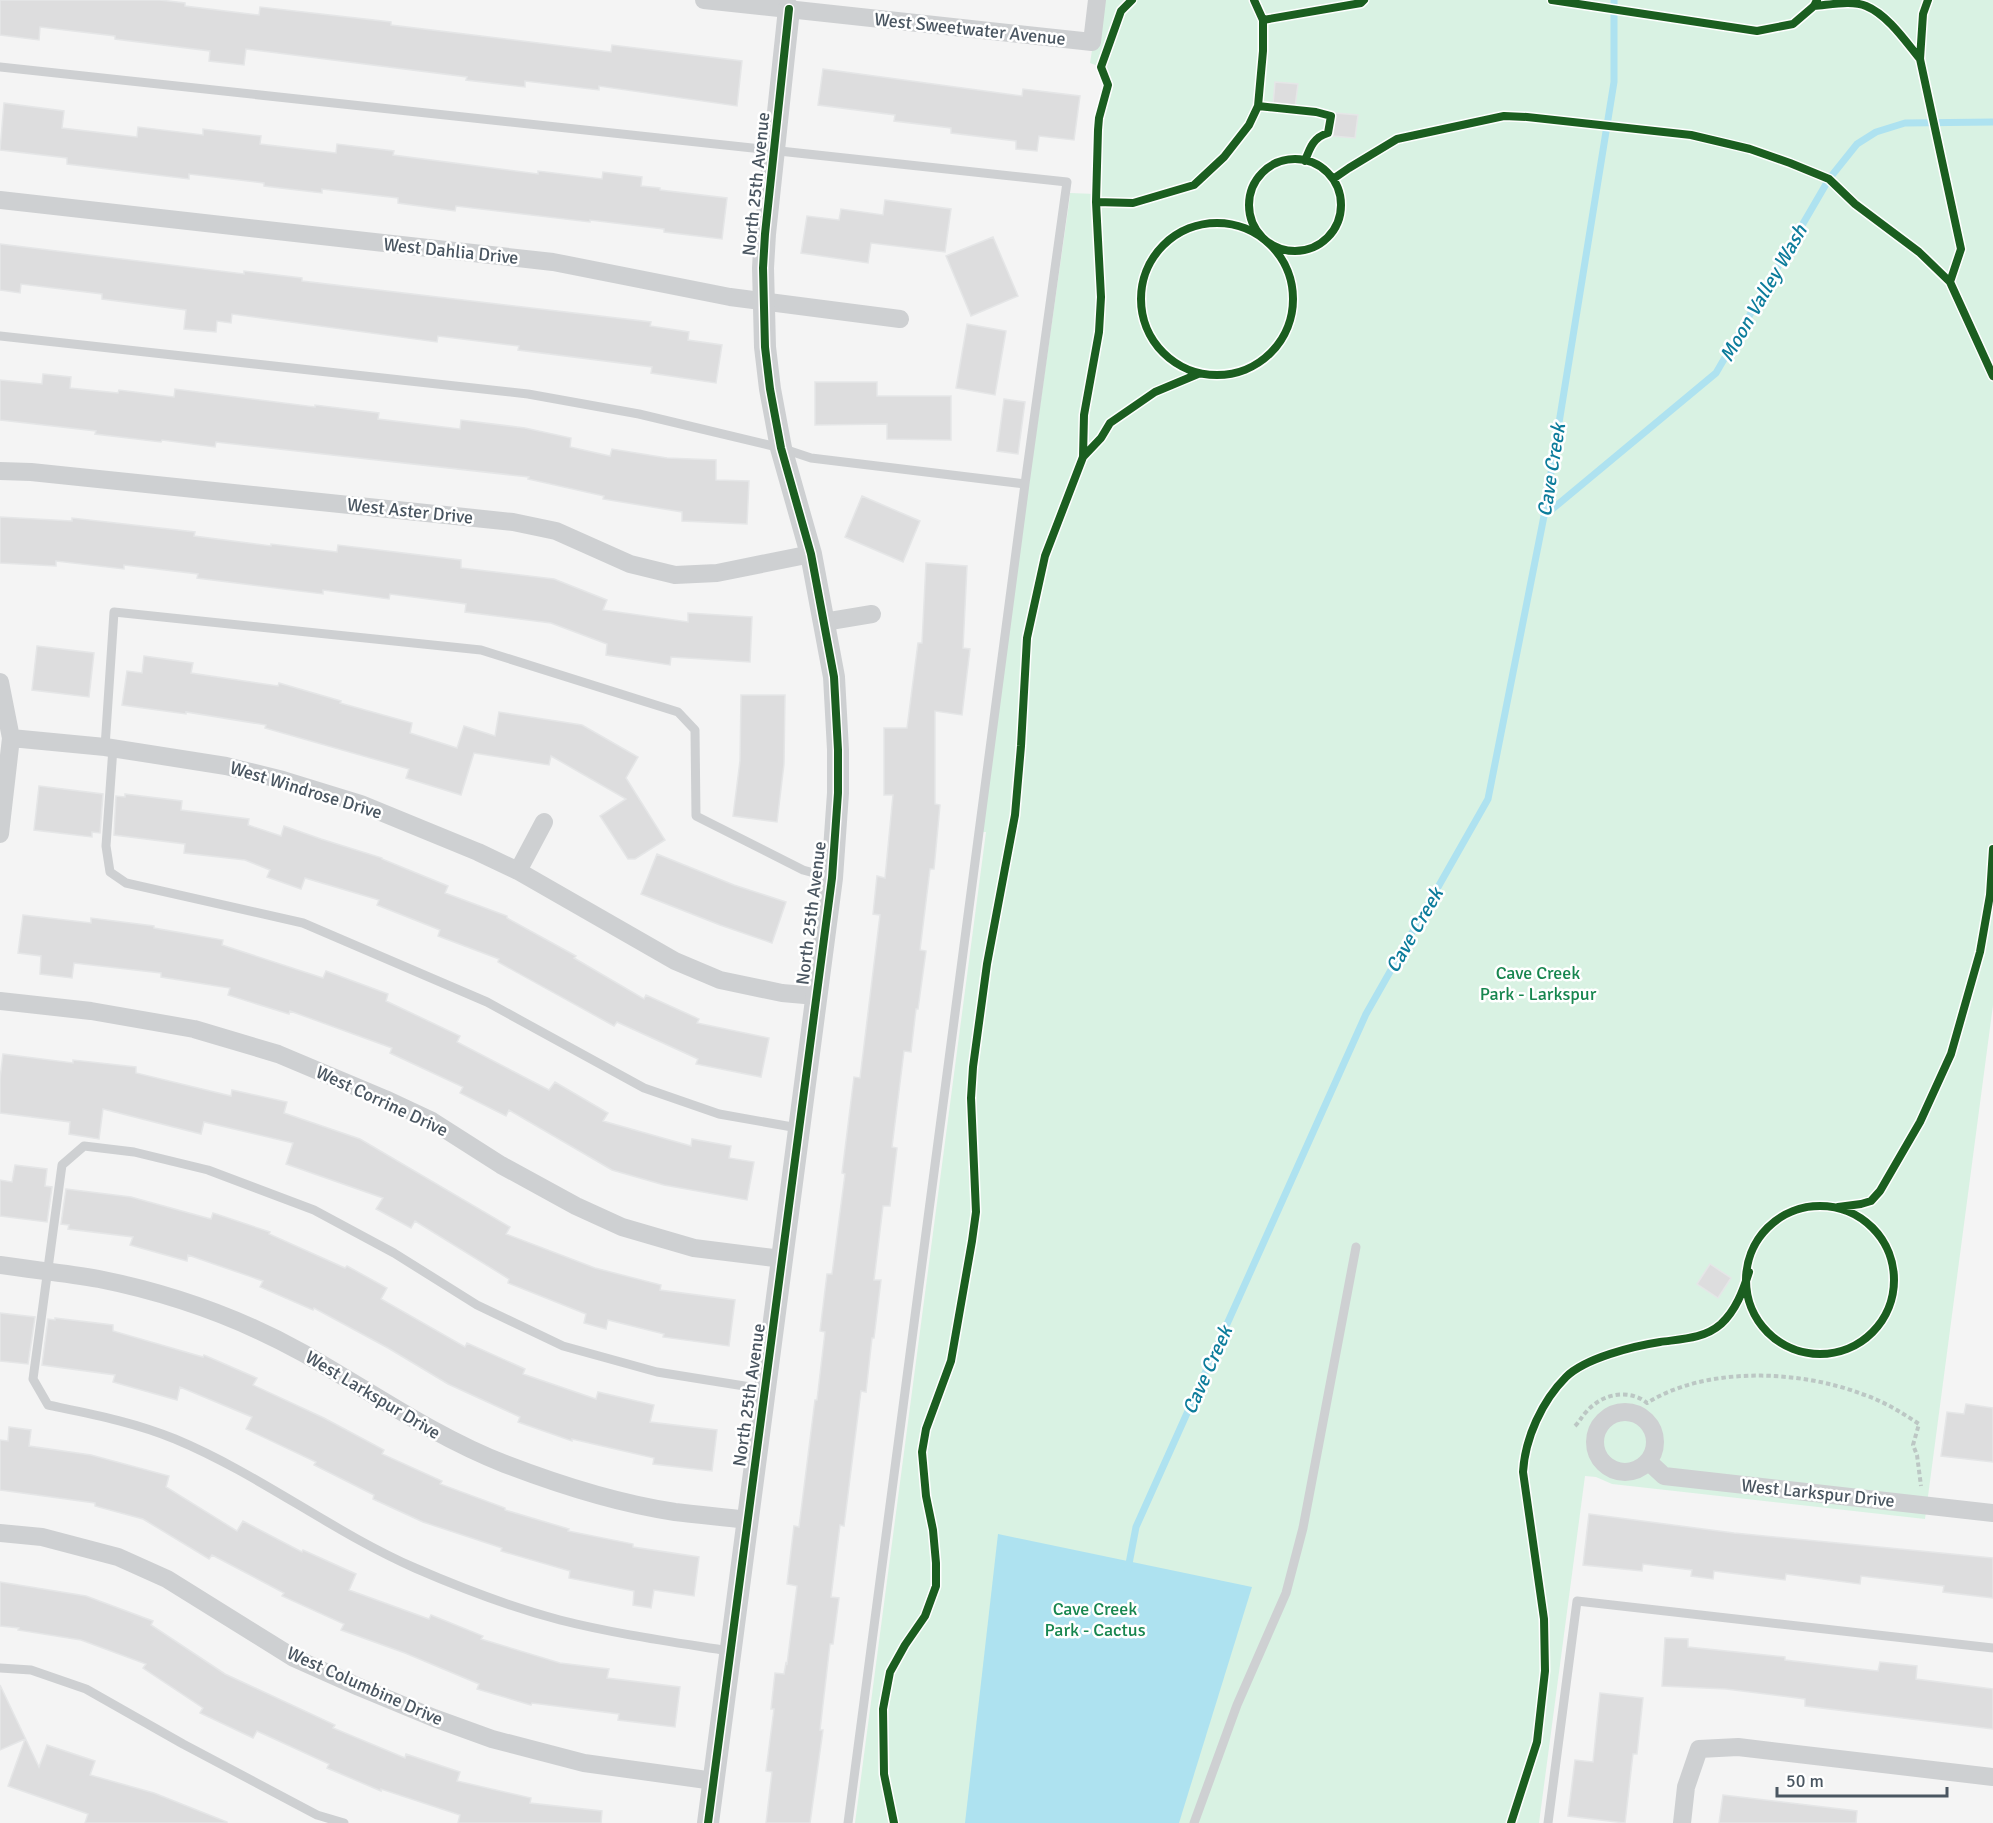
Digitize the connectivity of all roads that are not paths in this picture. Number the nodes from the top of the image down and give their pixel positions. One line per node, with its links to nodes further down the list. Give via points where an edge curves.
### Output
1 (704, 0): 3 (street, West Sweetwater Avenue)
2 (1097, 0): 3 (street, West Sweetwater Avenue, via 1092,42)
3 (789, 9): 5 (street, North 25th Avenue)
4 (0, 67): 5 (lane)
5 (774, 151): 7 (street, North 25th Avenue, via 765,234); 12 (lane, via 1067,182)
6 (0, 200): 7 (street, West Dahlia Drive, via 553,262)
7 (764, 302): 8 (street, West Dahlia Drive); 10 (street, North 25th Avenue, via 765,348)
8 (900, 319)
9 (0, 336): 10 (lane, via 528,394 639,414)
10 (781, 448): 12 (lane, via 837,462); 13 (street, North 25th Avenue)
11 (0, 471): 13 (street, West Aster Drive, via 513,522 556,531 630,564 675,575 717,573)
12 (1025, 484): 42 (lane)
13 (811, 554): 15 (street, North 25th Avenue)
14 (872, 614): 15 (street)
15 (824, 622): 22 (street, North 25th Avenue, via 834,677 838,750)
16 (0, 682): 17 (street)
17 (11, 738): 18 (street, West Windrose Drive); 20 (street)
18 (109, 747): 21 (street, West Windrose Drive, via 226,765 294,783 405,821); 22 (lane, via 114,612 481,650 678,712 695,730 696,816 803,870); 25 (lane, via 106,846 110,872 126,883 303,924 487,1002 644,1089 719,1114)
19 (544, 822): 21 (street)
20 (0, 834)
21 (518, 871): 23 (street, West Windrose Drive, via 675,961 720,980)
22 (832, 878): 23 (street, North 25th Avenue)
23 (816, 996): 25 (street, North 25th Avenue)
24 (0, 1000): 27 (street, West Corrine Drive, via 194,1029 278,1054 432,1121 501,1165 622,1227 694,1248)
25 (800, 1128): 27 (street, North 25th Avenue)
26 (1356, 1246): 43 (lane, via 1303,1528 1286,1593 1237,1704)
27 (782, 1259): 30 (street, North 25th Avenue)
28 (0, 1265): 29 (street, West Larkspur Drive)
29 (47, 1272): 30 (lane, via 62,1165 84,1146 134,1152 208,1170 314,1210 394,1253 477,1305 563,1346 657,1372); 33 (street, West Larkspur Drive, via 142,1289 246,1325 302,1353 444,1437 506,1464 617,1499 674,1512); 36 (lane, via 33,1379 48,1405 110,1418 174,1439 237,1470 358,1540 414,1568 486,1596 559,1620)
30 (765, 1389): 33 (street, North 25th Avenue)
31 (1649, 1462): 32 (street, West Larkspur Drive, via 1664,1476)
32 (1993, 1513)
33 (748, 1520): 36 (street, North 25th Avenue)
34 (0, 1533): 39 (street, West Columbine Drive, via 42,1537 117,1557 167,1579 294,1658 473,1732 584,1763)
35 (1993, 1648): 44 (lane, via 1577,1601)
36 (729, 1651): 39 (street, North 25th Avenue)
37 (0, 1668): 40 (lane, via 32,1670 86,1689 317,1815)
38 (1993, 1777): 45 (street, via 1738,1747 1699,1749 1686,1787)
39 (714, 1781): 41 (street, North 25th Avenue)
40 (344, 1823)
41 (708, 1823)
42 (848, 1823)
43 (1194, 1823)
44 (1548, 1823)
45 (1682, 1823)

